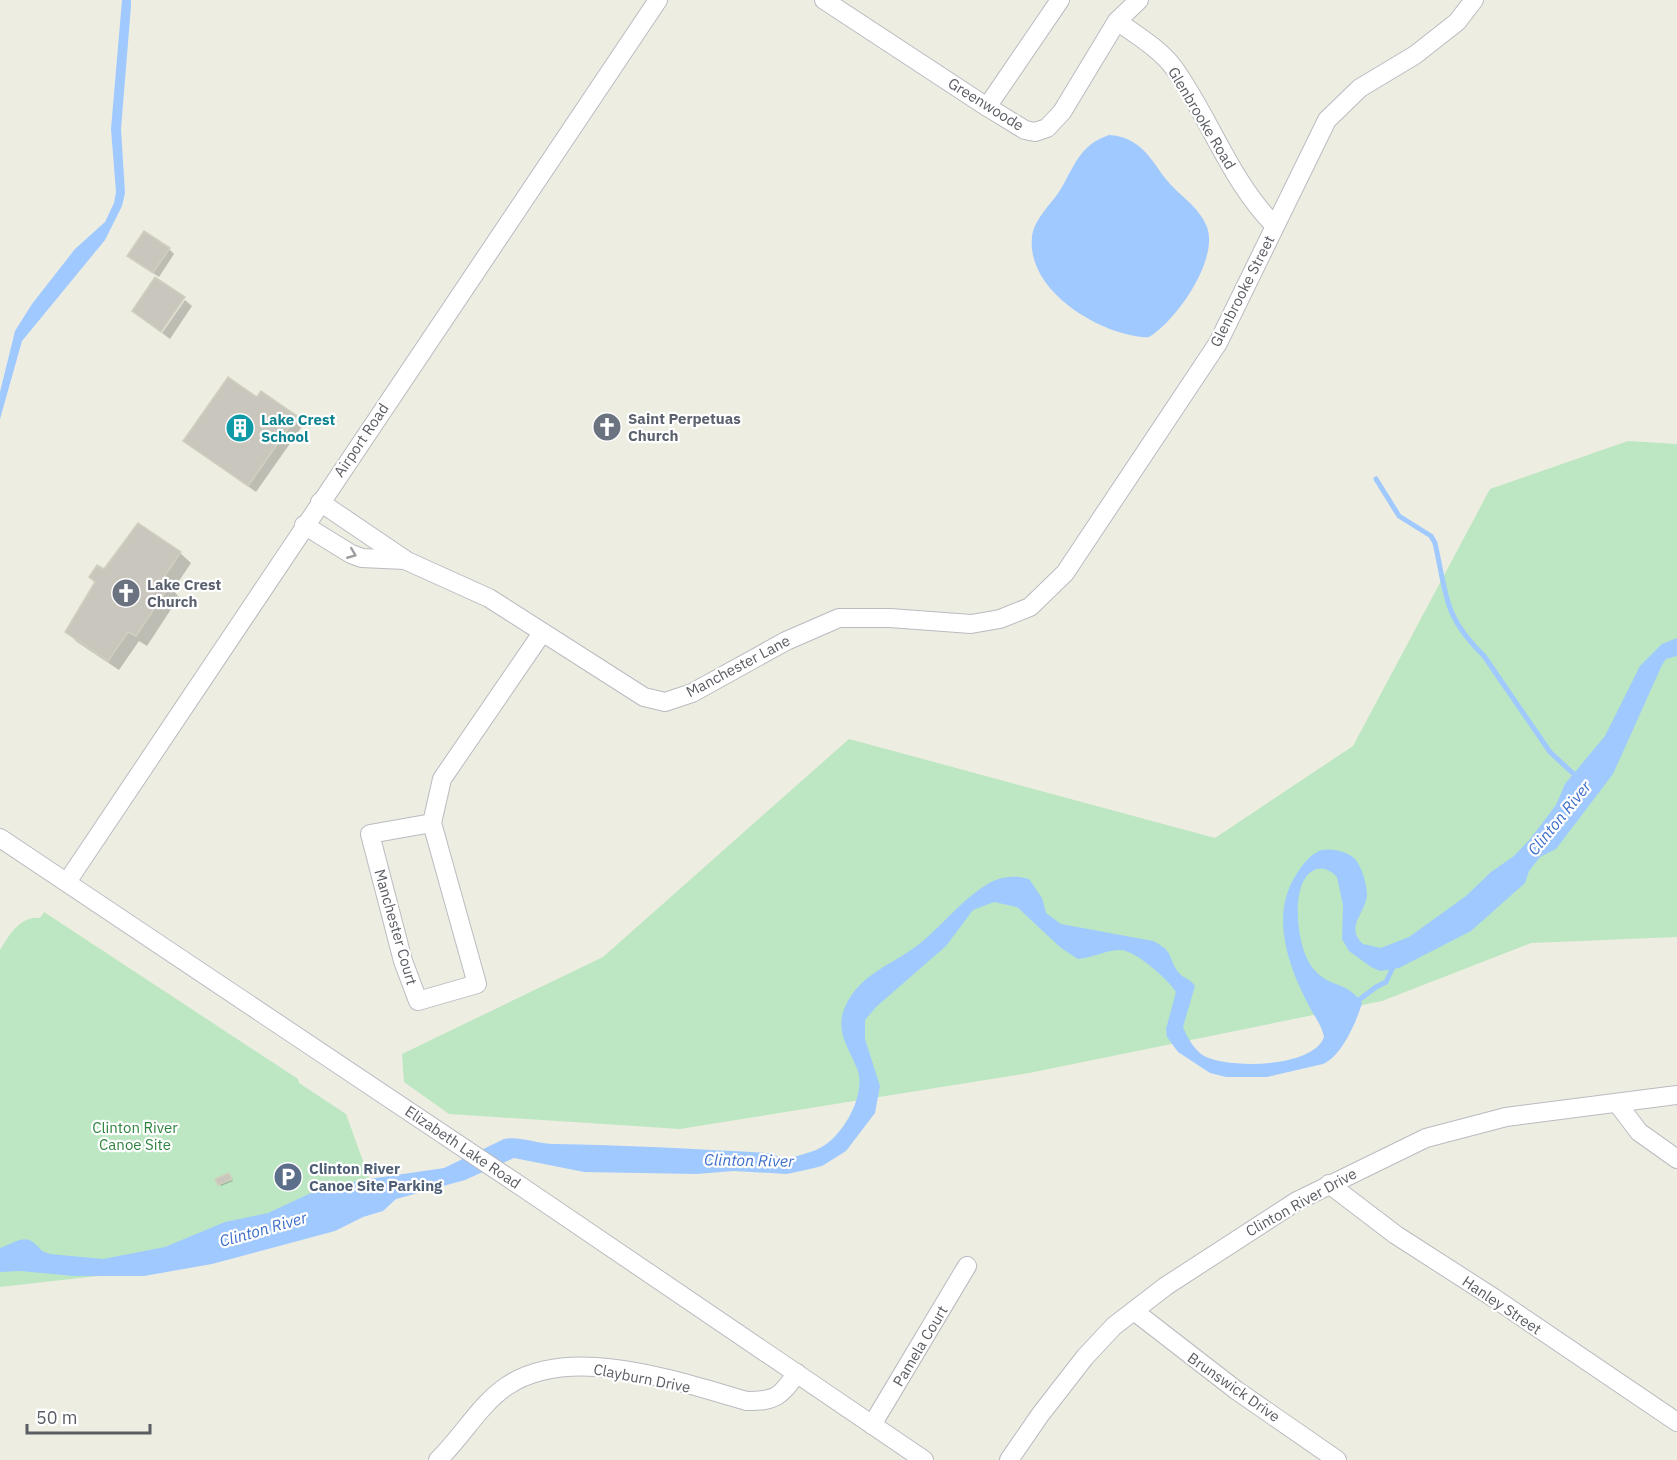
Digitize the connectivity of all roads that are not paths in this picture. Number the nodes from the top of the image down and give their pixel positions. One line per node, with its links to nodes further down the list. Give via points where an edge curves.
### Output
1 (658, 0): 9 (street, Airport Road)
2 (824, 0): 7 (street, Greenwoode)
3 (1060, 0): 7 (street)
4 (1139, 0): 6 (street, Greenwoode)
5 (1474, 0): 8 (street, Glenbrooke Street, via 1457,22 1415,56 1360,88 1327,120)
6 (1117, 21): 7 (street, Greenwoode, via 1062,112 1047,128 1025,130); 8 (street, Glenbrooke Road, via 1148,42 1173,67 1242,188)
7 (987, 107)
8 (1275, 226): 12 (street, Glenbrooke Street, via 1218,343 1065,573)
9 (320, 502): 10 (street, Airport Road); 11 (street, Manchester Lane)
10 (304, 525): 11 (street, Manchester Lane, one-way to 11, via 362,558); 16 (street, Airport Road)
11 (407, 561): 13 (street, Manchester Lane, via 489,598)
12 (1030, 607): 13 (street, Manchester Lane, via 1000,619 971,624 839,618 786,641 712,683 665,702 644,697)
13 (542, 633): 14 (street, Manchester Court, via 442,779)
14 (432, 823): 14 (street, Manchester Court, via 477,984 418,1001 403,961 370,834)
15 (0, 838): 16 (street, Elizabeth Lake Road)
16 (67, 882): 23 (street, Elizabeth Lake Road)
17 (1677, 1095): 18 (street, Clinton River Drive)
18 (1617, 1103): 19 (street, via 1639,1132); 20 (street, Clinton River Drive, via 1506,1117 1425,1138)
19 (1677, 1159)
20 (1329, 1184): 22 (street, Clinton River Drive, via 1236,1239); 24 (street, Hanley Street, via 1396,1235)
21 (968, 1266): 25 (street, Pamela Court)
22 (1134, 1311): 28 (street, Clinton River Drive, via 1085,1357); 29 (street, Brunswick Drive, via 1236,1390)
23 (797, 1373): 25 (street, Elizabeth Lake Road); 26 (street, Clayburn Drive, via 771,1401 747,1401 602,1367 556,1367 505,1387)
24 (1677, 1422)
25 (872, 1425): 27 (street, Elizabeth Lake Road)
26 (444, 1458)
27 (924, 1460)
28 (1009, 1460)
29 (1337, 1460)

